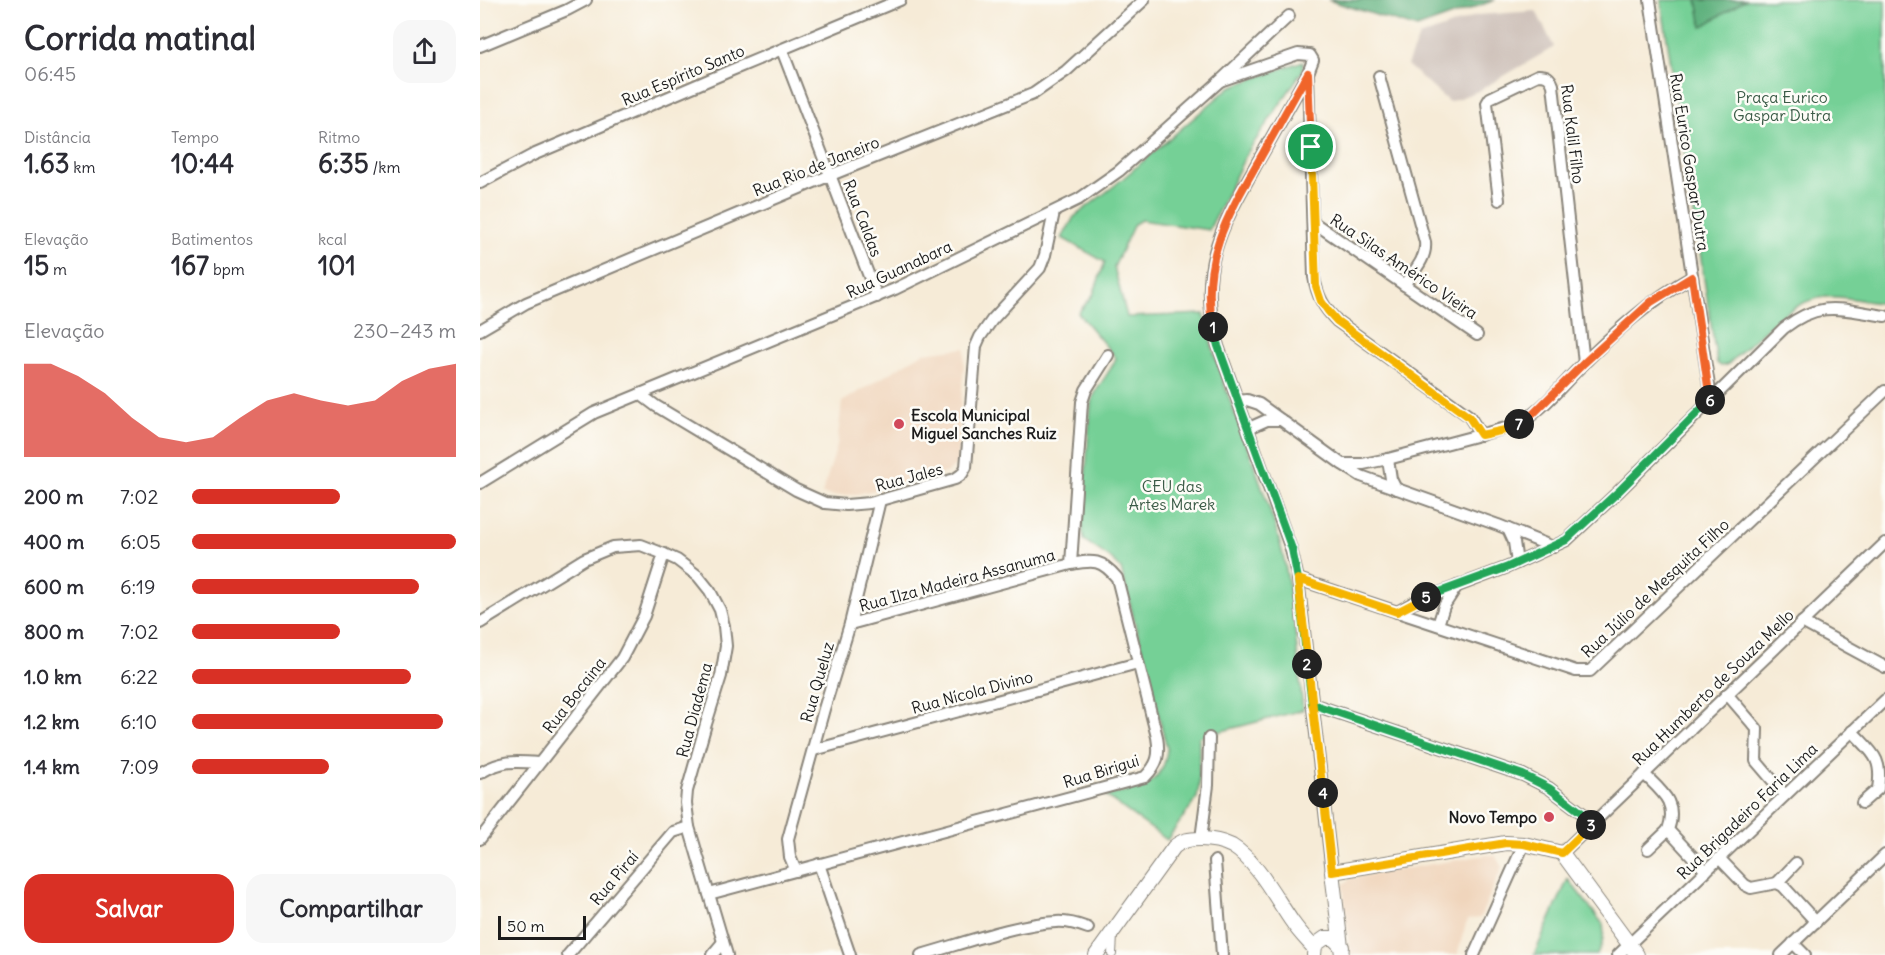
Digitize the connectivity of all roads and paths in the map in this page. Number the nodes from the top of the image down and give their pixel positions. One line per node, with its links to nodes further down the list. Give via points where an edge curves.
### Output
1 (586, 0): 6 (street)
2 (900, 0): 7 (street, Rua Espírito Santo)
3 (1144, 0): 11 (street, Rua Rio de Janeiro, via 1066,71 1033,94)
4 (1650, 0): 16 (street, Rua Eurico Gaspar Dutra)
5 (1289, 16): 10 (street, Rua Guanabara)
6 (480, 46)
7 (782, 50): 11 (street, Rua Caldas); 12 (street, Rua Espírito Santo, via 520,161)
8 (1308, 73): 10 (street, via 1310,55 1298,54); 15 (street); 27 (street, via 1231,210 1213,256 1211,316)
9 (1379, 76): 17 (street, via 1426,250)
10 (1220, 81): 14 (street, Rua Guanabara, via 1111,177)
11 (831, 175): 18 (street, Rua Caldas); 20 (street, Rua Rio de Janeiro, via 526,303)
12 (480, 183)
13 (1499, 200): 23 (street, Rua Kalil Filho, via 1487,103 1538,75 1546,75 1553,86)
14 (1054, 212): 18 (street, Rua Guanabara); 35 (street, Rua Jales, via 1040,268 992,320 976,346 966,467 962,474 946,483)
15 (1313, 222): 17 (street, Rua Silas Américo Vieira); 30 (street, via 1316,286 1328,311 1469,417)
16 (1692, 277): 23 (street, via 1651,302); 26 (street, Rua Eurico Gaspar Dutra)
17 (1404, 285): 21 (street, Rua Silas Américo Vieira)
18 (878, 297): 25 (street, Rua Guanabara)
19 (1885, 316): 26 (street, via 1830,308 1812,310 1784,328)
20 (480, 330)
21 (1477, 335)
22 (1108, 355): 41 (street, via 1082,402)
23 (1584, 363): 30 (street, via 1527,420)
24 (1885, 391): 48 (street, Rua Júlio de Mesquita Filho, via 1590,671 1576,671)
25 (640, 394): 33 (street, Rua Guanabara, via 586,418); 35 (street, Rua Jales, via 825,503 846,505)
26 (1712, 399): 38 (street, via 1601,508)
27 (1238, 401): 28 (street, via 1254,401); 29 (street)
28 (1281, 420): 29 (street, via 1267,420); 32 (street)
29 (1249, 428): 42 (street, via 1292,549)
30 (1481, 435): 31 (street)
31 (1388, 459): 32 (street); 34 (street)
32 (1342, 464): 34 (street)
33 (480, 483)
34 (1396, 489): 36 (street)
35 (880, 500): 47 (street, Rua Queluz)
36 (1508, 529): 38 (street); 40 (street)
37 (1885, 543): 45 (street, Rua Humberto de Souza Mello)
38 (1553, 547): 40 (street)
39 (664, 554): 46 (street, Rua Diadema, via 641,545 597,552); 57 (street, Rua Bocaina, via 644,616 622,658); 64 (street, Rua Diadema, via 698,576 710,591 720,610 726,646 687,791)
40 (1517, 563): 43 (street)
41 (1071, 564): 47 (street, Rua Ilza Madeira Assanuma); 49 (street, Rua Birigui, via 1098,562 1117,578)
42 (1298, 579): 44 (street, Rua Júlio de Mesquita Filho); 53 (street)
43 (1457, 586): 44 (street); 48 (street)
44 (1397, 612): 48 (street, Rua Júlio de Mesquita Filho)
45 (1802, 622): 50 (street); 51 (street, Rua Humberto de Souza Mello)
46 (480, 623)
47 (850, 624): 56 (street, Rua Queluz)
48 (1438, 625)
49 (1138, 663): 56 (street, Rua Nícola Divino); 75 (street, Rua Birigui, via 1159,751 1158,761 1145,777)
50 (1885, 667)
51 (1727, 694): 59 (street, Rua Humberto de Souza Mello); 61 (street, via 1756,729 1756,761)
52 (1885, 700): 54 (street, Rua Brigadeiro Faria Lima)
53 (1312, 704): 63 (street, via 1523,775 1549,788); 78 (street)
54 (1852, 731): 60 (street, via 1879,764); 61 (street, Rua Brigadeiro Faria Lima)
55 (1209, 738): 67 (street)
56 (814, 750): 76 (street, Rua Queluz, via 788,839)
57 (538, 763): 58 (street, via 509,761); 66 (street, Rua Bocaina)
58 (480, 773)
59 (1644, 774): 63 (street, Rua Humberto de Souza Mello); 65 (street, via 1671,807)
60 (1882, 793): 62 (street)
61 (1785, 795): 72 (street, Rua Brigadeiro Faria Lima)
62 (1862, 803)
63 (1594, 822): 70 (street, Rua Humberto de Souza Mello)
64 (688, 827): 80 (street, Rua Diadema); 91 (street, Rua Piraí, via 673,832)
65 (1668, 830): 69 (street); 77 (street)
66 (480, 839)
67 (1201, 839): 84 (street, via 1180,842 1174,847); 87 (street, via 1231,846 1243,854 1295,927)
68 (1524, 844): 70 (street); 78 (street, via 1487,845); 98 (street)
69 (1648, 849)
70 (1562, 853): 88 (street)
71 (1885, 855): 82 (street)
72 (1719, 858): 77 (street, Rua Brigadeiro Faria Lima); 79 (street, via 1751,888)
73 (1215, 861): 97 (street)
74 (1796, 863): 79 (street)
75 (819, 864): 76 (street, Rua Birigui); 94 (street)
76 (796, 871): 80 (street, Rua Birigui)
77 (1706, 871): 88 (street, Rua Brigadeiro Faria Lima)
78 (1332, 872): 81 (street)
79 (1777, 883): 82 (street)
80 (710, 894): 85 (street, Rua Diadema)
81 (1339, 915): 87 (street, via 1338,929); 89 (street)
82 (1816, 922): 86 (street)
83 (1088, 928): 95 (street, via 1056,922)
84 (1114, 930): 90 (street); 96 (street)
85 (723, 942): 92 (street); 93 (street, Rua Diadema)
86 (1793, 943): 100 (street); 101 (street)
87 (1319, 946): 89 (street, via 1337,940)
88 (1633, 950): 99 (street, Rua Brigadeiro Faria Lima)
89 (1342, 951)
90 (1112, 954)
91 (568, 955)
92 (711, 955)
93 (727, 955)
94 (850, 955)
95 (921, 955)
96 (1096, 955)
97 (1222, 955)
98 (1474, 955)
99 (1618, 955)
100 (1781, 955)
101 (1804, 955)

